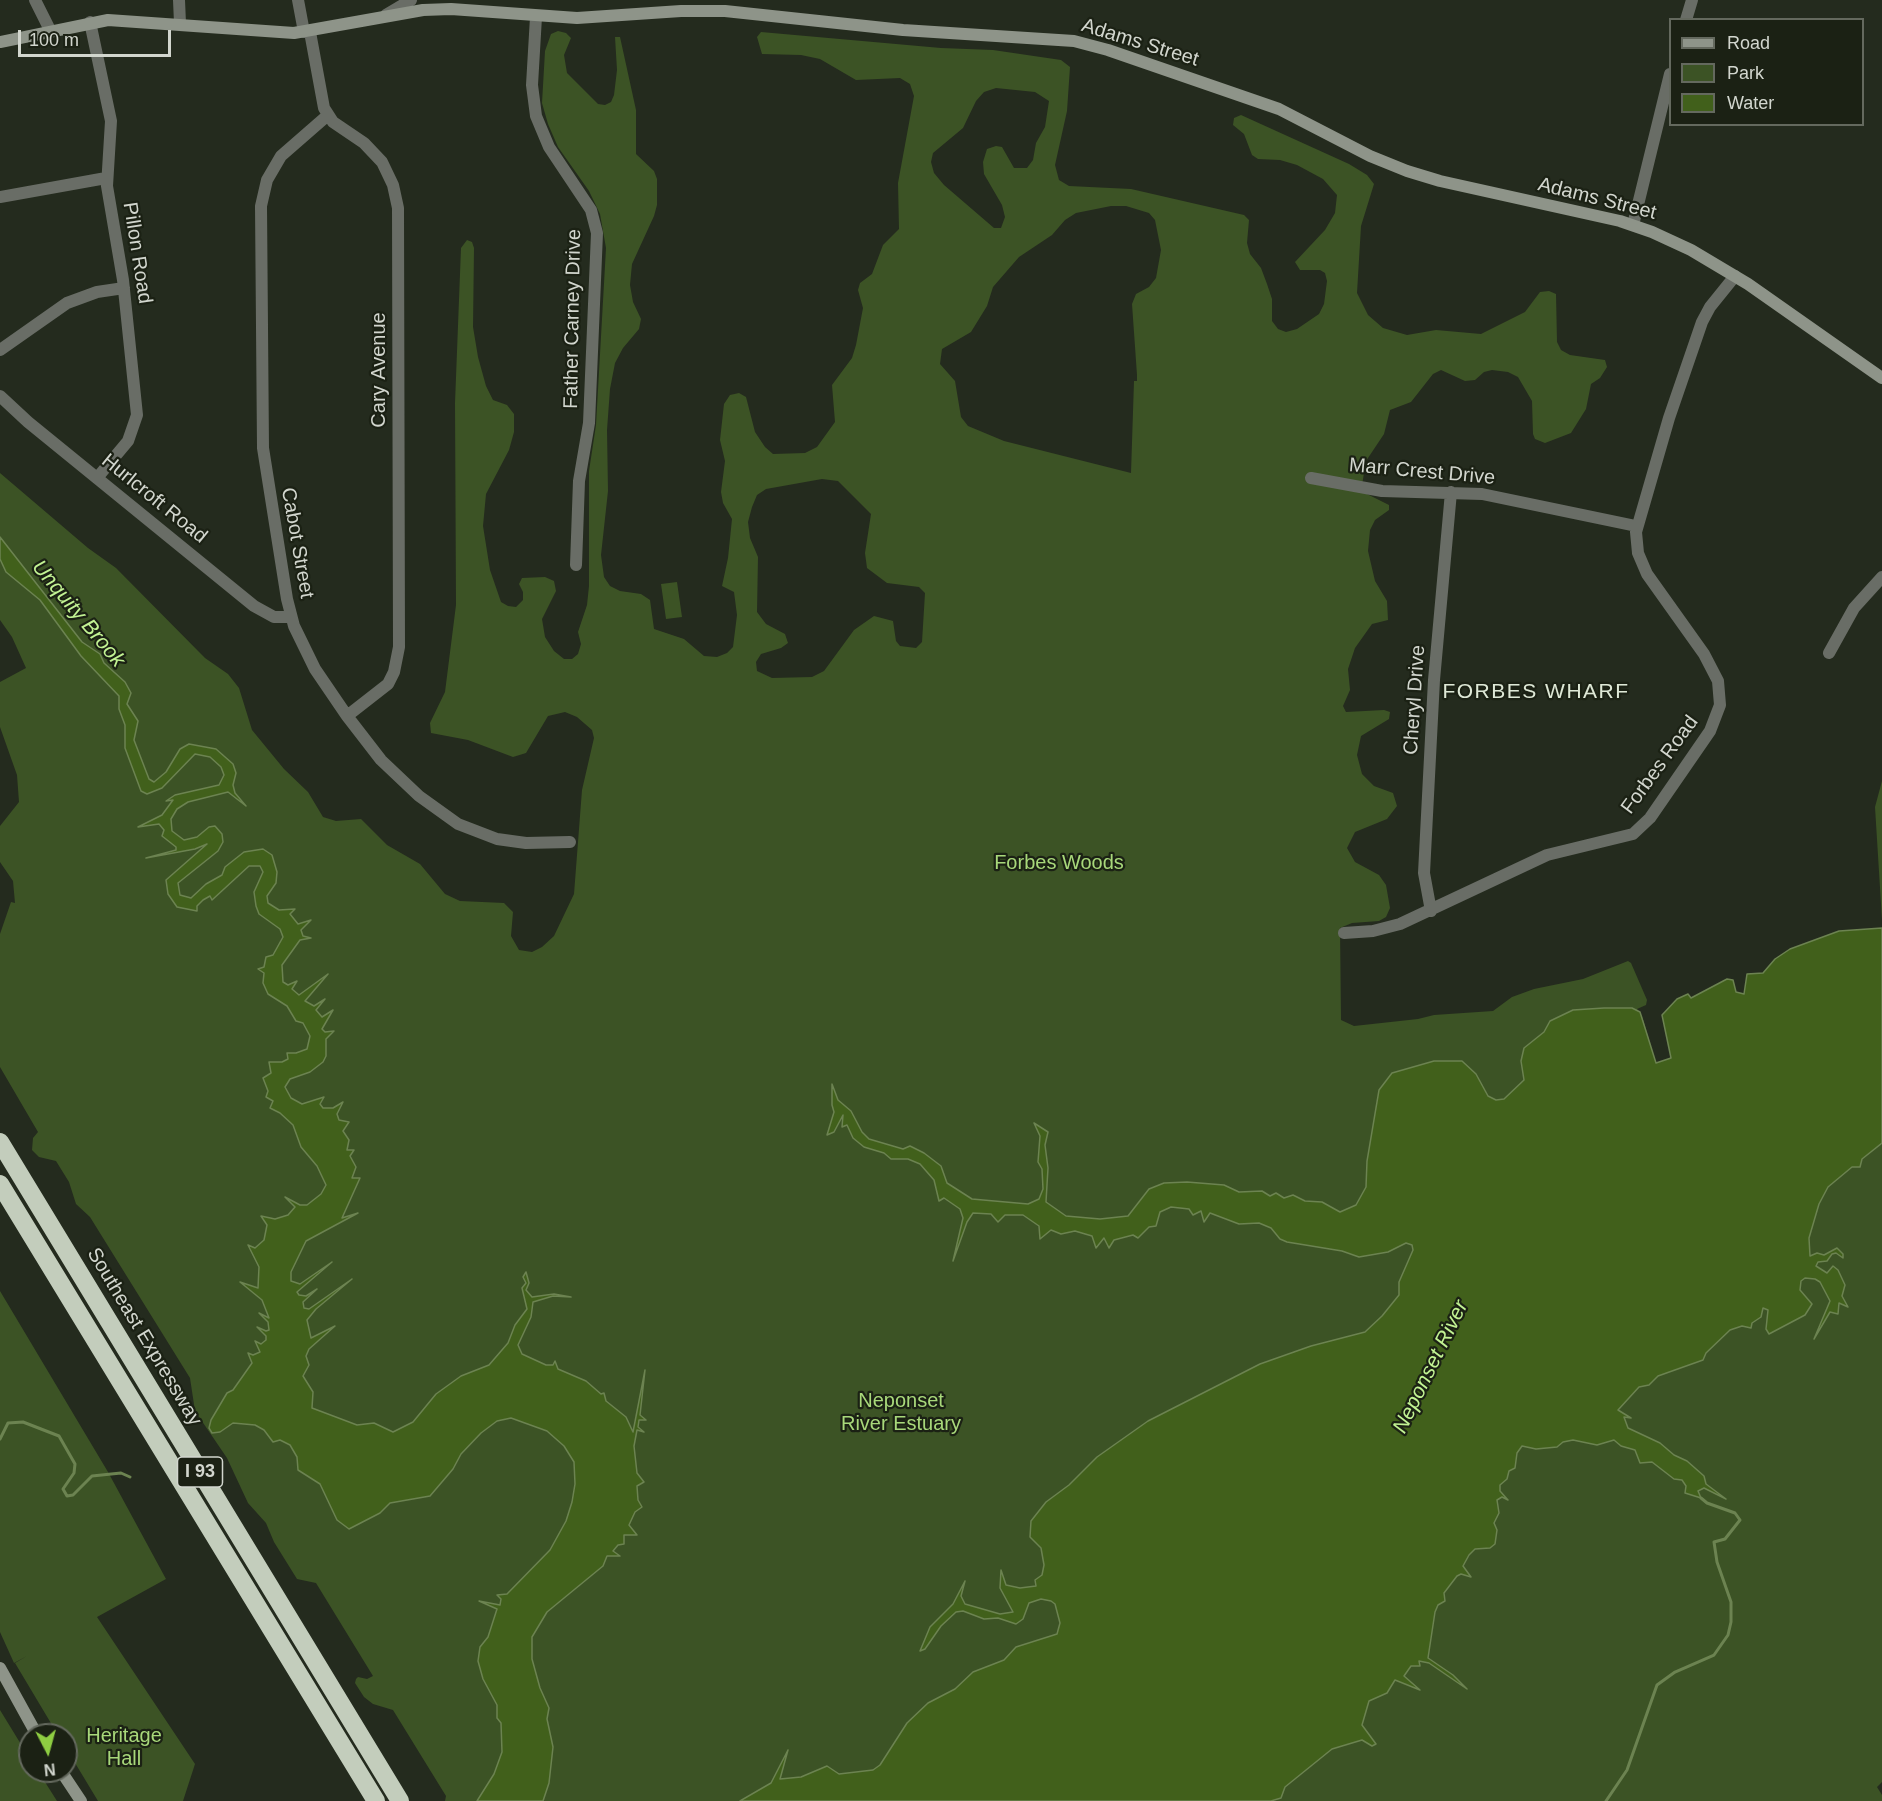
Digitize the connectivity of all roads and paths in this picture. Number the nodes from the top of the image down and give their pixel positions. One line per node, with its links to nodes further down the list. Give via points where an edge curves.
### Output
1 (35, 0): 12 (street)
2 (179, 0): 11 (street)
3 (298, 0): 13 (street)
4 (411, 0): 9 (street)
5 (1692, 0): 8 (street)
6 (452, 4): 7 (main road, Adams Street); 9 (main road, Adams Street)
7 (536, 17): 19 (main road, Adams Street, via 601,18 725,11 903,30 1084,43 1279,109 1407,171); 29 (street, Father Carney Drive, via 532,85 536,116 549,147 591,210 597,233 590,423 579,481)
8 (1687, 18)
9 (375, 19): 13 (main road, Adams Street)
10 (90, 22): 11 (main road, Adams Street); 12 (main road, Adams Street); 17 (street, Pillon Road, via 111,121)
11 (180, 24): 13 (main road, Adams Street)
12 (50, 30): 14 (main road, Adams Street)
13 (307, 32): 16 (street)
14 (0, 42)
15 (1669, 82): 19 (street)
16 (328, 115): 31 (street, Cabot Street, via 281,156 267,180 261,206 263,448); 33 (street, Cary Avenue, via 382,162 398,208 399,647 388,684)
17 (106, 178): 18 (street); 21 (street, Pillon Road)
18 (0, 197)
19 (1633, 225): 20 (main road, Adams Street, via 1677,242)
20 (1736, 276): 23 (main road, Adams Street); 28 (street, Forbes Road, via 1702,322)
21 (124, 288): 22 (street, via 97,292 67,303); 25 (street, Pillon Road, via 136,422 128,441)
22 (0, 350)
23 (1882, 378)
24 (0, 396): 25 (street, Hurlcroft Road)
25 (97, 478): 31 (street, Hurlcroft Road, via 254,606 274,617)
26 (1311, 478): 27 (street, Marr Crest Drive, via 1382,491)
27 (1450, 492): 28 (street, Marr Crest Drive, via 1493,496); 35 (street, Cheryl Drive, via 1434,680 1424,873)
28 (1636, 526): 35 (street, Forbes Road, via 1638,553 1647,574 1704,654 1718,681 1721,698 1713,724 1638,830 1620,839 1547,855)
29 (576, 565)
30 (1882, 577): 32 (street, via 1854,608)
31 (291, 617): 33 (street, Cabot Street, via 305,653)
32 (1829, 653)
33 (347, 716): 34 (street, Cabot Street, via 398,779 450,820 506,841)
34 (570, 842)
35 (1431, 911): 36 (street, Forbes Road, via 1382,930)
36 (1344, 933)
37 (0, 1142): 48 (highway, Southeast Expressway / I 93)
38 (0, 1163): 47 (highway, I 93)
39 (0, 1185): 46 (highway, I 93)
40 (0, 1201): 45 (highway, I 93)
41 (0, 1668): 42 (main road)
42 (31, 1723)
43 (69, 1783): 44 (main road)
44 (81, 1801)
45 (366, 1801)
46 (376, 1801)
47 (389, 1801)
48 (400, 1801)

